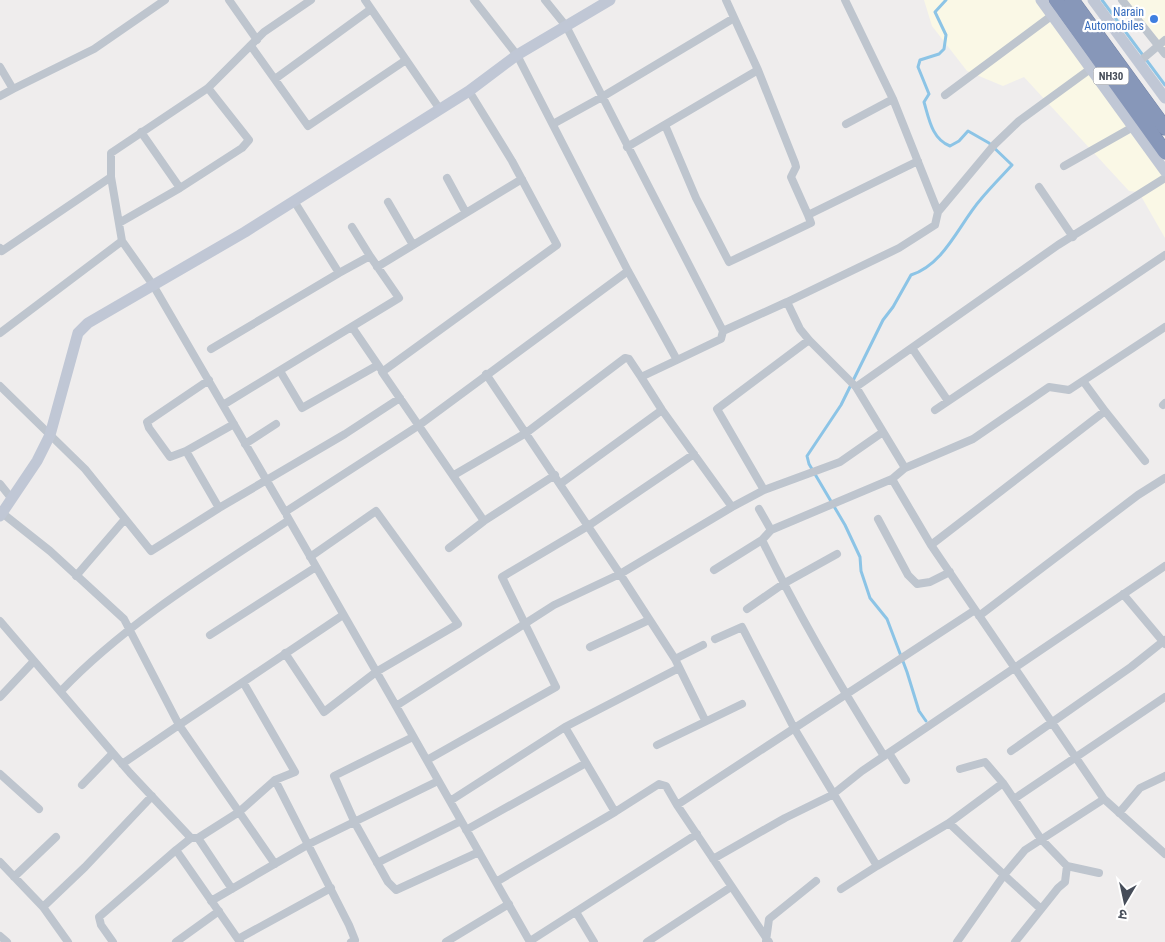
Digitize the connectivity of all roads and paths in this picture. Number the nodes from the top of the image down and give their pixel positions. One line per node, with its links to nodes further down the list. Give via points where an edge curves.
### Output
1 (165, 0): 29 (street, via 94,49)
2 (229, 0): 17 (street)
3 (311, 0): 17 (street)
4 (365, 0): 14 (street)
5 (474, 0): 21 (street)
6 (545, 0): 16 (street)
7 (610, 0): 16 (street)
8 (726, 0): 15 (street)
9 (845, 0): 35 (street)
10 (1041, 0): 13 (street)
11 (1093, 0): 22 (street)
12 (1122, 0): 18 (street)
13 (1060, 6): 24 (highway, NH30); 31 (street); 41 (highway, NH30)
14 (371, 9): 23 (street); 27 (street)
15 (734, 18): 26 (street); 33 (street)
16 (566, 26): 21 (street); 33 (street)
17 (257, 40): 19 (street)
18 (1160, 44): 20 (street); 22 (street)
19 (250, 46): 27 (street); 28 (street)
20 (1165, 54)
21 (517, 55): 30 (street); 37 (street)
22 (1141, 59): 34 (street)
23 (406, 60): 27 (street, via 308,126); 36 (street)
24 (1095, 65): 40 (street); 44 (highway, NH30); 56 (street, via 1018,121)
25 (0, 67): 29 (street)
26 (758, 70): 39 (street); 58 (street, via 795,163 790,177)
27 (275, 78)
28 (208, 88): 42 (street); 53 (street, via 249,140 242,148)
29 (13, 89): 32 (street)
30 (468, 91): 36 (street); 51 (street)
31 (945, 95)
32 (0, 96)
33 (602, 97): 37 (street); 43 (street)
34 (1165, 98)
35 (894, 99): 38 (street); 45 (street)
36 (439, 108): 54 (street)
37 (553, 124): 68 (street)
38 (846, 124)
39 (665, 125): 43 (street); 58 (street, via 696,198 729,262 811,223)
40 (1133, 126): 46 (street); 47 (street)
41 (1165, 128)
42 (141, 132): 48 (street, via 110,153); 53 (street)
43 (628, 147): 74 (street)
44 (1165, 152)
45 (918, 161): 56 (street); 58 (street)
46 (1064, 166)
47 (1165, 171)
48 (111, 177): 59 (street); 64 (street)
49 (446, 178): 57 (street)
50 (1165, 178): 61 (street)
51 (522, 179): 57 (street); 80 (street, via 557,245)
52 (1040, 187): 61 (street)
53 (180, 188): 59 (street)
54 (294, 202): 69 (street); 70 (street)
55 (388, 202): 63 (street)
56 (938, 212): 71 (street, via 935,225 899,248)
57 (466, 213): 63 (street)
58 (808, 215)
59 (119, 223): 62 (street)
60 (352, 228): 66 (street)
61 (1073, 237): 77 (street)
62 (122, 240): 70 (street); 75 (street)
63 (413, 245): 67 (street)
64 (1, 250)
65 (1165, 255): 89 (street)
66 (370, 256): 67 (street); 69 (street)
67 (377, 267): 72 (street, via 398,298)
68 (628, 271): 79 (street); 82 (street)
69 (339, 272): 78 (street)
70 (153, 285): 84 (street); 99 (street, via 88,323 78,333)
71 (787, 302): 74 (street); 76 (street)
72 (352, 327): 80 (street); 81 (street)
73 (1165, 327): 85 (street)
74 (723, 331): 79 (street, via 721,339)
75 (0, 333)
76 (808, 340): 87 (street); 112 (street, via 717,410)
77 (912, 348): 87 (street); 89 (street)
78 (211, 349)
79 (677, 360): 83 (street)
80 (380, 368): 81 (street, via 302,408); 88 (street)
81 (280, 371): 90 (street)
82 (486, 374): 96 (street); 98 (street)
83 (641, 377): 91 (street); 98 (street, via 625,358)
84 (209, 380): 90 (street); 101 (street, via 147,422 170,456)
85 (1083, 381): 93 (street); 104 (street, via 1069,390 1049,387 973,440)
86 (0, 386): 99 (street)
87 (856, 387): 97 (street)
88 (400, 398): 96 (street); 109 (street)
89 (948, 401): 92 (street)
90 (223, 405): 94 (street)
91 (662, 410): 102 (street); 111 (street)
92 (935, 410)
93 (1105, 411): 103 (street); 125 (street)
94 (234, 424): 100 (street); 101 (street)
95 (276, 424): 100 (street)
96 (418, 426): 105 (street); 118 (street)
97 (883, 432): 104 (street); 112 (street, via 840,462)
98 (526, 433): 105 (street); 106 (street)
99 (50, 435): 113 (street); 119 (street, via 85,469)
100 (245, 444): 109 (street)
101 (186, 451): 115 (street)
102 (694, 454): 114 (street); 122 (street)
103 (1145, 461)
104 (905, 468): 108 (street)
105 (454, 475): 121 (street)
106 (554, 475): 111 (street); 121 (street)
107 (1165, 478): 138 (street)
108 (892, 479): 123 (street); 125 (street)
109 (266, 480): 115 (street); 118 (street)
110 (0, 484): 113 (street)
111 (560, 484): 122 (street)
112 (764, 490): 114 (street)
113 (12, 499): 117 (street)
114 (732, 507): 133 (street)
115 (219, 508): 119 (street, via 151,552)
116 (759, 509): 123 (street)
117 (1, 515): 134 (street, via 50,551)
118 (287, 516): 128 (street); 143 (street)
119 (125, 519): 134 (street)
120 (878, 519): 132 (street, via 908,575 917,584 930,582)
121 (484, 521): 126 (street)
122 (588, 526): 133 (street); 142 (street, via 502,577)
123 (772, 530): 124 (street)
124 (762, 540): 131 (street); 135 (street)
125 (931, 545): 132 (street)
126 (449, 548)
127 (837, 554): 135 (street)
128 (310, 557): 130 (street); 154 (street, via 376,511 458,624)
129 (1165, 566): 136 (street)
130 (316, 567): 139 (street); 144 (street)
131 (714, 570)
132 (950, 572): 138 (street)
133 (620, 574): 140 (street); 142 (street, via 554,605)
134 (76, 576): 143 (street, via 124,619)
135 (783, 584): 137 (street); 157 (street)
136 (1123, 594): 146 (street); 153 (street)
137 (747, 609)
138 (977, 613): 153 (street); 157 (street)
139 (343, 615): 149 (street); 154 (street)
140 (649, 620): 148 (street); 150 (street)
141 (0, 621): 151 (street)
142 (524, 626): 161 (street); 173 (street, via 556,687)
143 (129, 629): 156 (street, via 89,662); 164 (street)
144 (210, 635)
145 (715, 639): 166 (street, via 742,627)
146 (1164, 642): 163 (street)
147 (703, 645): 150 (street)
148 (590, 648)
149 (285, 653): 154 (street, via 324,712); 155 (street)
150 (675, 659): 152 (street)
151 (34, 661): 156 (street); 158 (street)
152 (679, 668): 162 (street); 165 (street)
153 (1014, 668): 163 (street); 171 (street)
154 (376, 672): 161 (street)
155 (243, 682): 164 (street); 179 (street, via 295,772)
156 (61, 691): 170 (street)
157 (845, 694): 166 (street); 171 (street)
158 (0, 697)
159 (1165, 697): 172 (street)
160 (742, 704): 162 (street)
161 (396, 706): 167 (street)
162 (704, 720): 168 (street)
163 (1050, 722): 169 (street); 172 (street)
164 (179, 725): 175 (street); 191 (street)
165 (565, 727): 174 (street); 188 (street)
166 (794, 728): 185 (street); 189 (street)
167 (413, 737): 173 (street); 195 (street, via 334,776)
168 (657, 745)
169 (1011, 750)
170 (113, 753): 175 (street); 183 (street)
171 (887, 754): 180 (street); 185 (street)
172 (1076, 759): 186 (street); 187 (street)
173 (427, 760): 181 (street)
174 (586, 763): 192 (street); 197 (street)
175 (122, 764): 184 (street)
176 (960, 769): 182 (street, via 985,762)
177 (0, 774): 190 (street)
178 (1165, 776): 193 (street, via 1140,788)
179 (275, 780): 191 (street); 202 (street)
180 (906, 780)
181 (438, 781): 188 (street); 195 (street)
182 (1003, 783): 186 (street); 196 (street)
183 (82, 785)
184 (152, 796): 200 (street); 223 (street)
185 (832, 796): 206 (street, via 785,818); 210 (street)
186 (1014, 799): 201 (street)
187 (1104, 799): 193 (street); 201 (street)
188 (450, 801): 194 (street)
189 (677, 805): 192 (street, via 666,786 660,784); 198 (street)
190 (39, 809)
191 (239, 812): 200 (street); 209 (street)
192 (615, 812): 216 (street)
193 (1119, 813): 205 (street)
194 (461, 821): 197 (street); 208 (street)
195 (355, 822): 202 (street); 208 (street)
196 (949, 823): 210 (street); 213 (street)
197 (466, 830): 204 (street)
198 (697, 834): 206 (street); 226 (street)
199 (56, 837): 214 (street)
200 (194, 838): 203 (street); 219 (street)
201 (1041, 839): 211 (street); 213 (street, via 1025,850)
202 (309, 844): 209 (street); 218 (street)
203 (176, 850): 221 (street); 233 (street, via 99,917)
204 (479, 852): 208 (street, via 396,890); 216 (street)
205 (1165, 854)
206 (713, 859): 217 (street)
207 (0, 862): 214 (street)
208 (377, 863)
209 (275, 864): 219 (street)
210 (877, 866): 220 (street)
211 (1067, 866): 212 (street); 224 (street, via 1065,882)
212 (1099, 873)
213 (1004, 875): 224 (street); 239 (street)
214 (14, 877): 223 (street)
215 (816, 881): 230 (street, via 769,919)
216 (496, 882): 222 (street)
217 (731, 887): 230 (street); 238 (street)
218 (331, 888): 228 (street); 235 (street, via 355,940)
219 (232, 889): 221 (street)
220 (841, 889)
221 (212, 901): 225 (street)
222 (509, 904): 229 (street); 236 (street)
223 (43, 907): 232 (street)
224 (1042, 909): 240 (street)
225 (218, 911): 228 (street); 234 (street)
226 (576, 912): 236 (street); 237 (street)
227 (0, 936): 231 (street)
228 (239, 940)
229 (449, 941)
230 (767, 941)
231 (7, 942)
232 (68, 942)
233 (113, 942)
234 (176, 942)
235 (351, 942)
236 (530, 942)
237 (594, 942)
238 (647, 942)
239 (956, 942)
240 (1015, 942)

